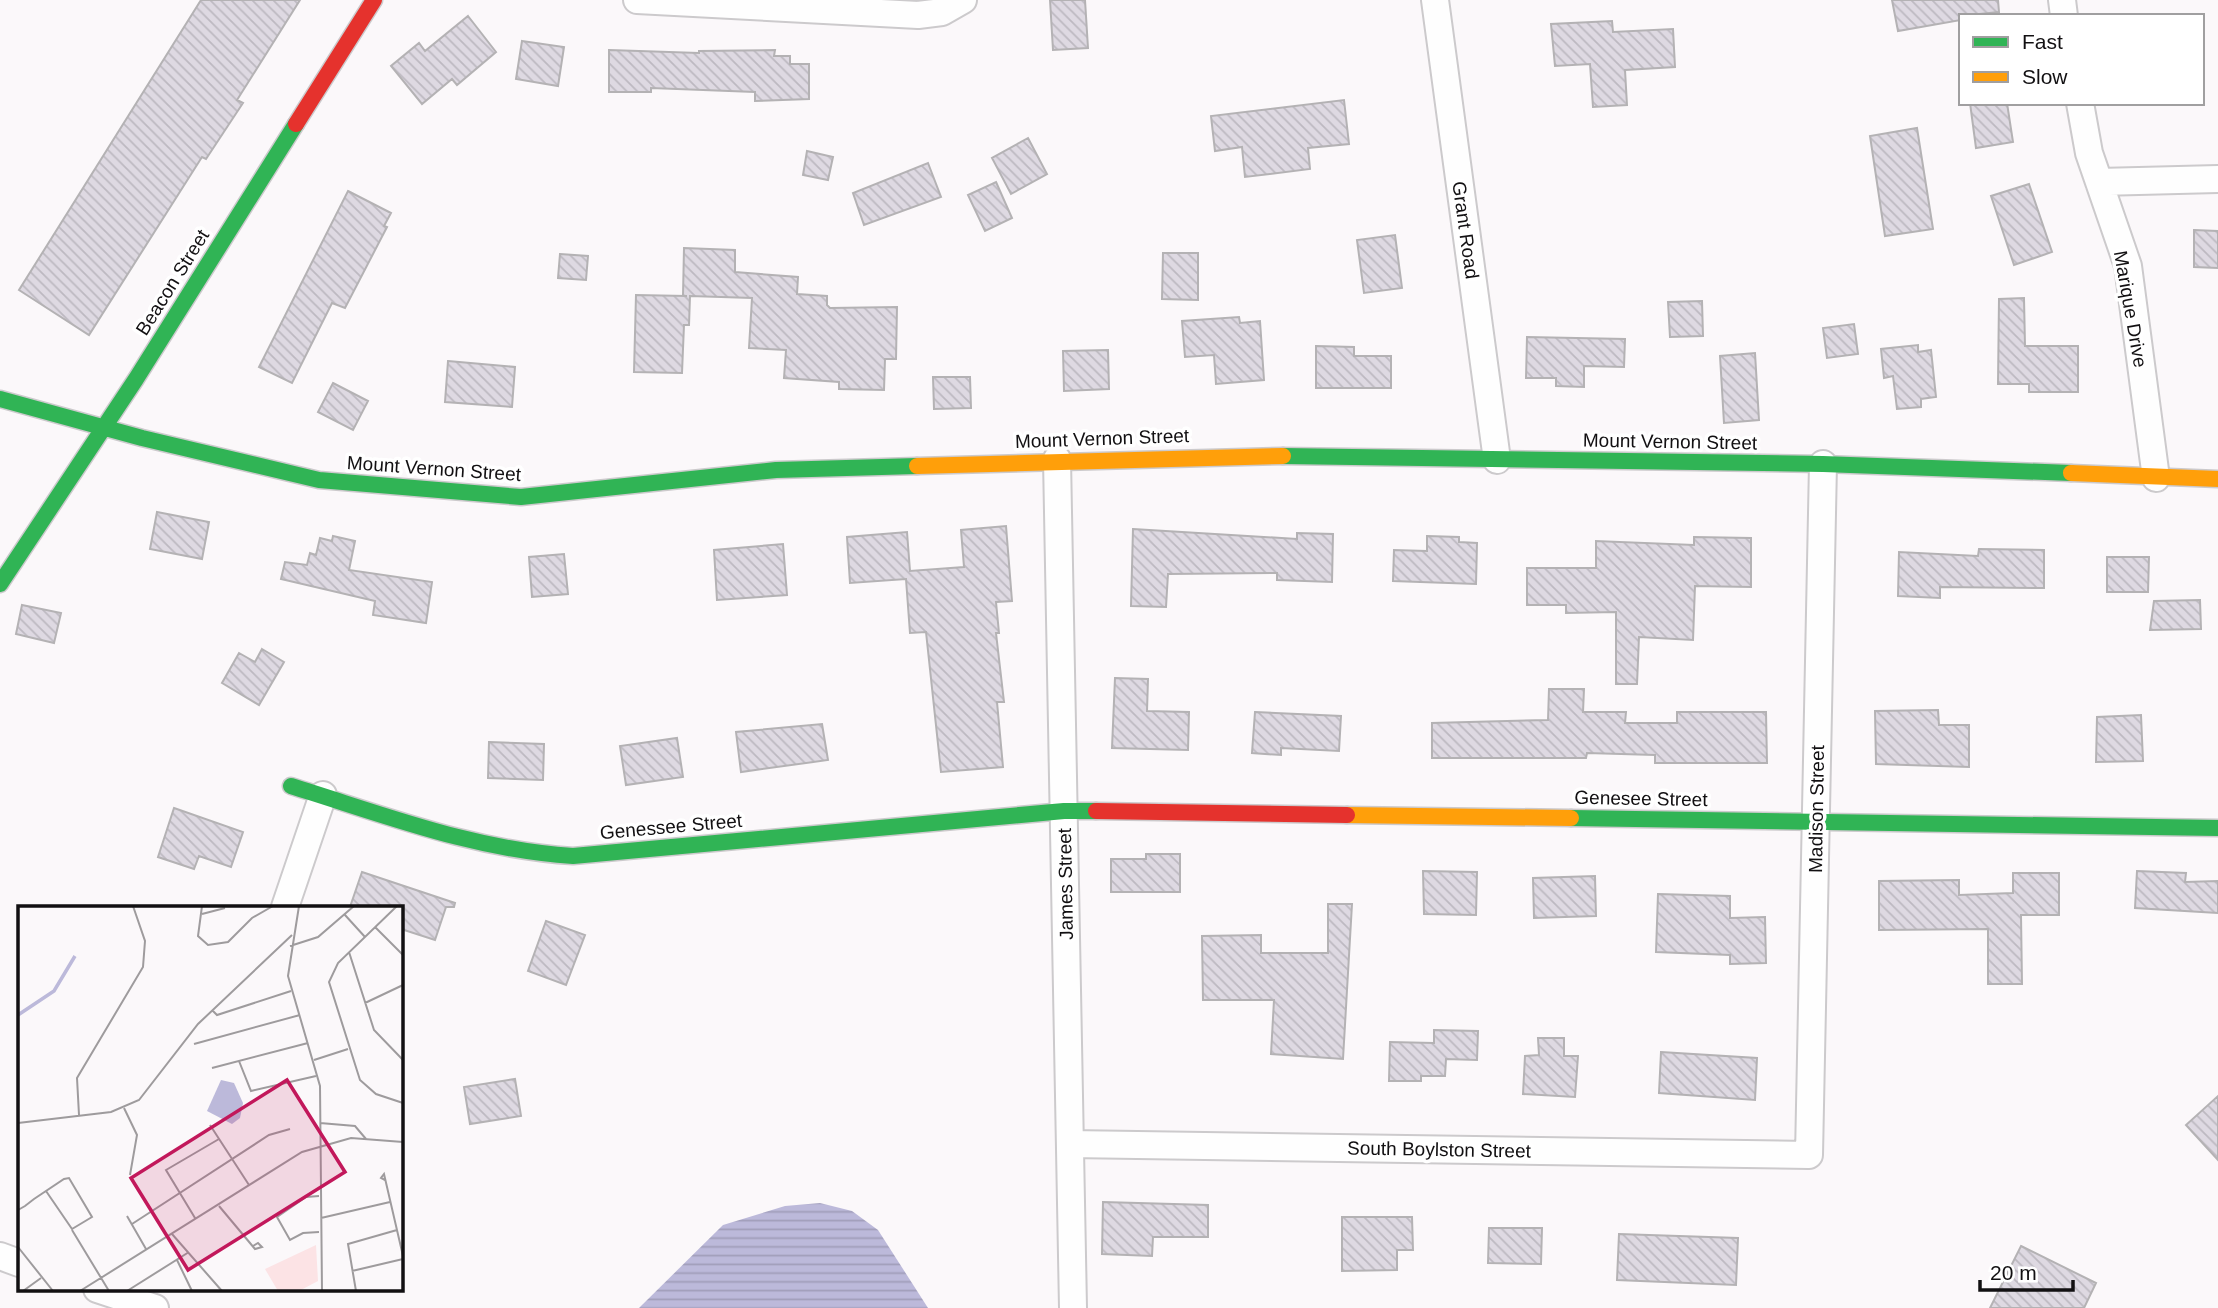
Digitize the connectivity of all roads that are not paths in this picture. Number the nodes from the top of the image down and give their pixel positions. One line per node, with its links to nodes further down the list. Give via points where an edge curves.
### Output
1 (374, 0): 9 (main road, Beacon Street)
2 (637, 0): 3 (street, via 918,15 942,12)
3 (963, 0)
4 (1435, 0): 11 (street, Grant Road)
5 (2080, 105): 7 (street, Marique Drive)
6 (2218, 178): 7 (street)
7 (2099, 182): 13 (street, Marique Drive, via 2128,266)
8 (0, 399): 9 (main road, Mount Vernon Street)
9 (104, 427): 10 (main road, Mount Vernon Street, via 319,480 521,497 776,470); 15 (main road, Beacon Street)
10 (1057, 459): 11 (main road, Mount Vernon Street, via 1244,455); 18 (street, James Street)
11 (1497, 460): 12 (main road, Mount Vernon Street)
12 (1823, 464): 13 (main road, Mount Vernon Street); 19 (street, Madison Street)
13 (2156, 478): 14 (main road, Mount Vernon Street)
14 (2218, 479)
15 (0, 584)
16 (291, 786): 17 (main road, Genessee Street)
17 (323, 795): 18 (main road, Genessee Street, via 461,839 538,855 586,855); 21 (street)
18 (1064, 811): 19 (main road, Genesee Street); 22 (street, James Street)
19 (1816, 822): 20 (main road, Genesee Street); 23 (street, Madison Street)
20 (2218, 828)
21 (285, 906)
22 (1070, 1144): 23 (street, South Boylston Street); 28 (street, James Street)
23 (1809, 1155)
24 (0, 1256): 25 (street)
25 (18, 1263)
26 (100, 1290): 27 (street)
27 (155, 1308)
28 (1073, 1308)

